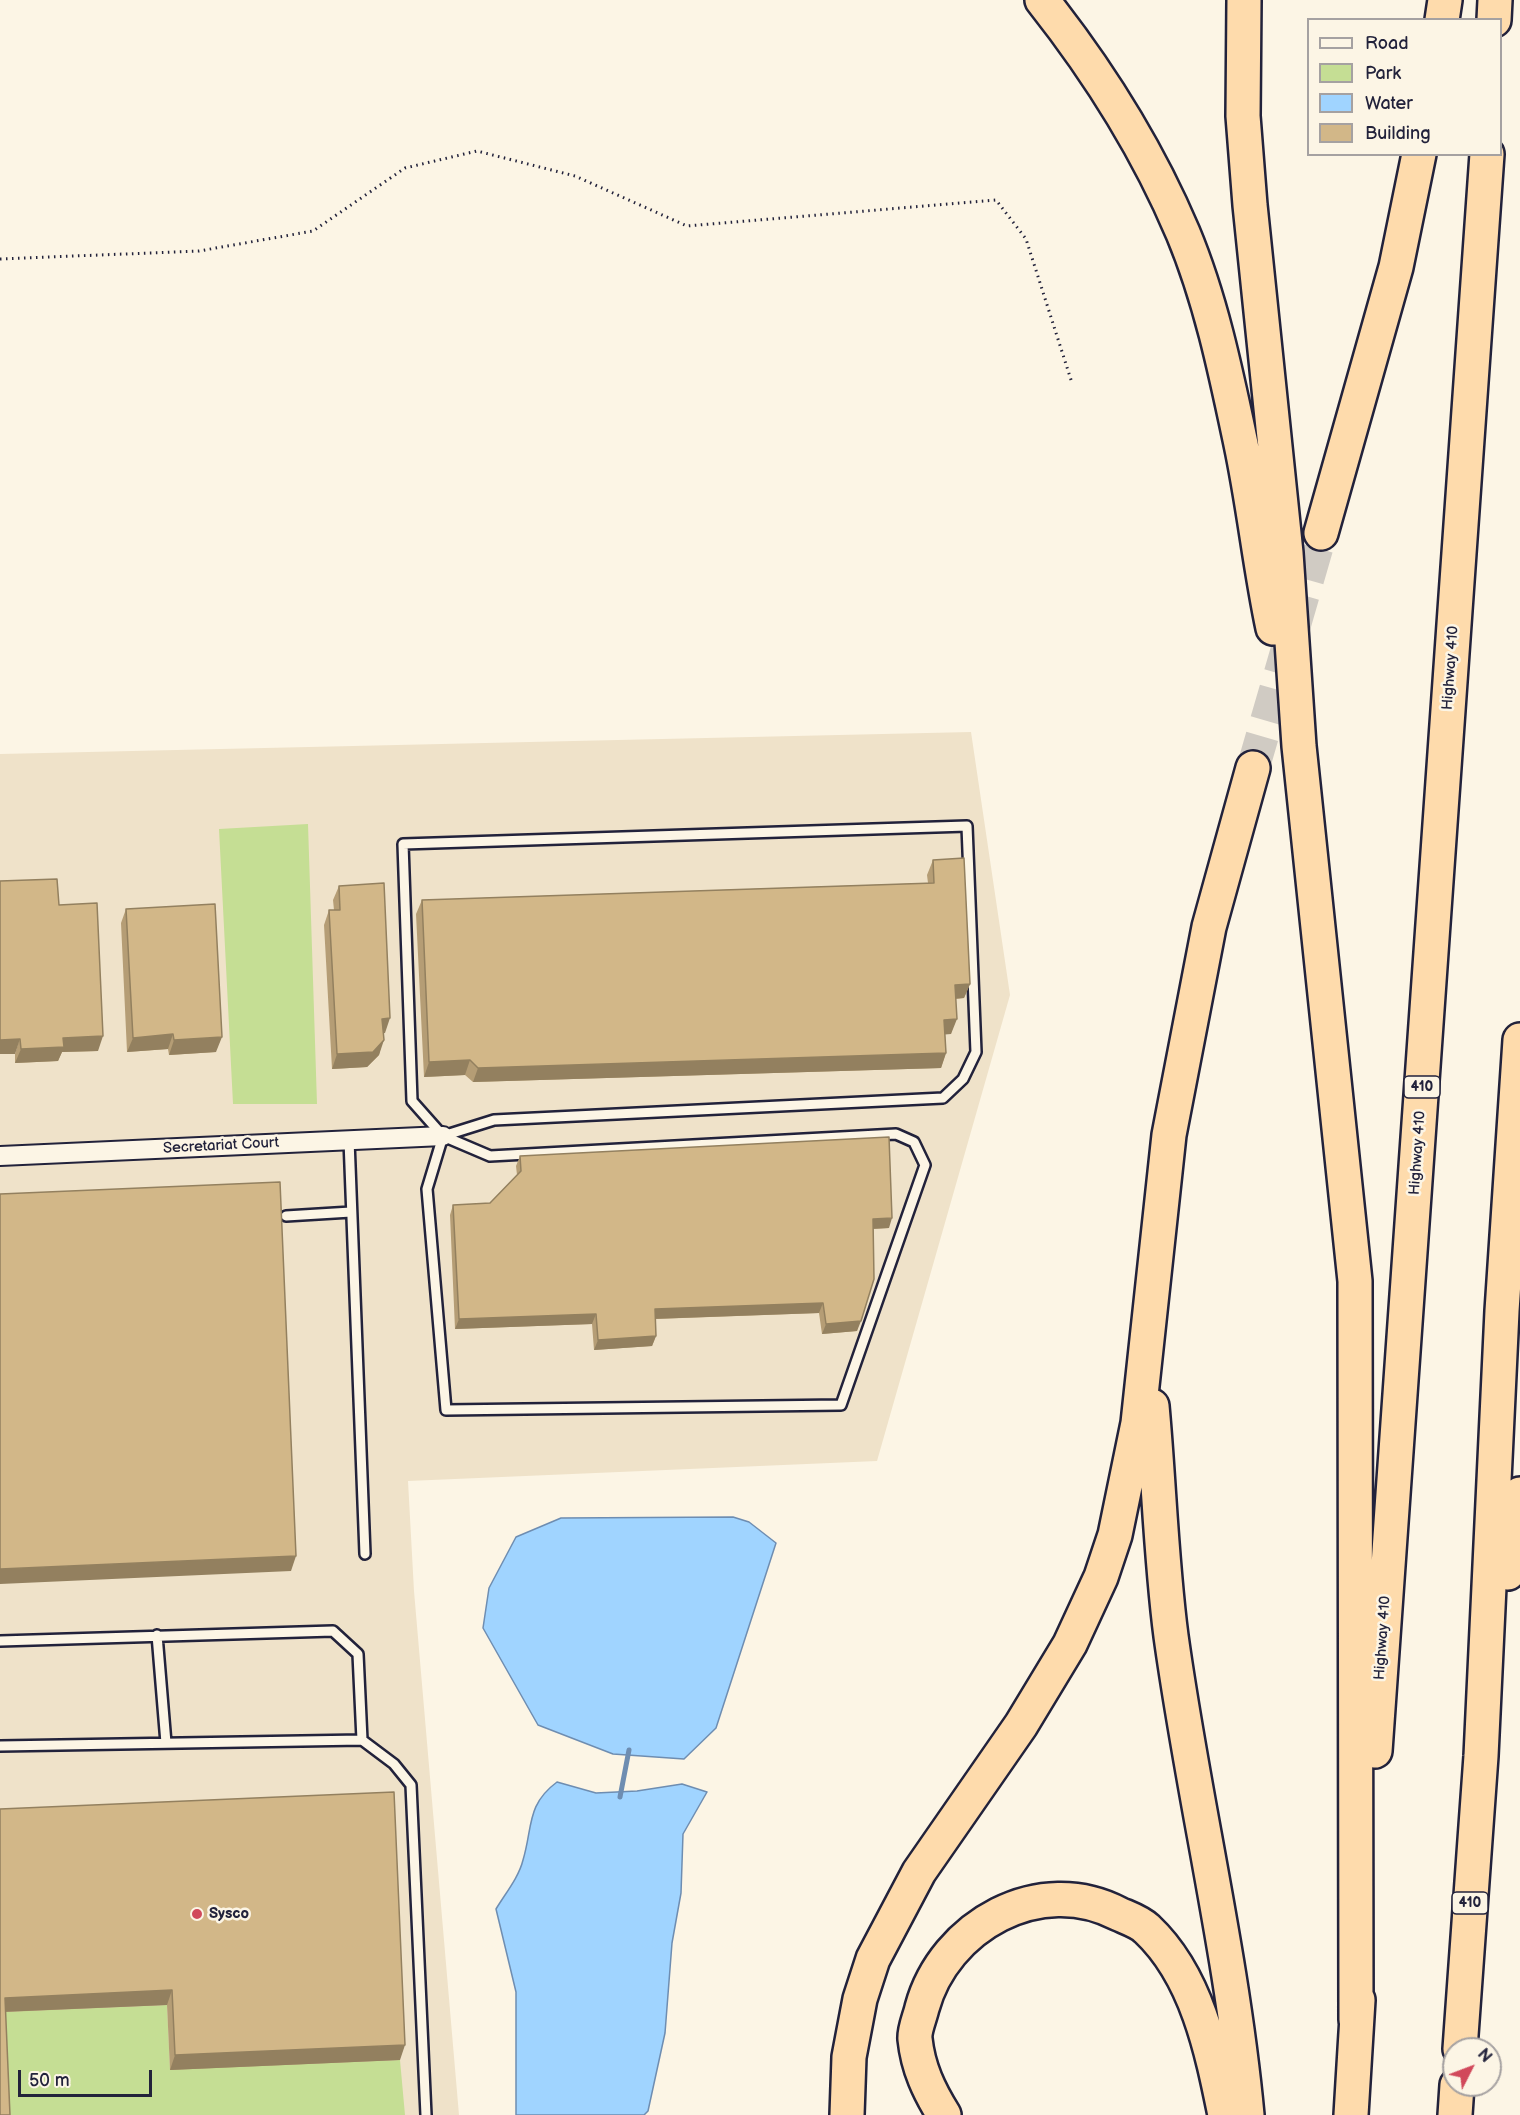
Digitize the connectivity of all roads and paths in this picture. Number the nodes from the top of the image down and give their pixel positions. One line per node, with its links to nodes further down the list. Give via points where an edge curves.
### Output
1 (1042, 0): 12 (highway, via 1082,50 1136,136 1184,234 1220,351 1242,446 1269,606)
2 (1244, 0): 12 (highway, via 1243,116 1286,553)
3 (1445, 0): 5 (highway)
4 (1495, 0): 6 (highway)
5 (1442, 18)
6 (1494, 18)
7 (1419, 156): 11 (highway, via 1396,267)
8 (1486, 156): 29 (highway, Highway 410 / 410)
9 (0, 259): 10 (path, via 199,251 313,231 405,168 477,151 575,176 687,226 996,200 1026,239)
10 (1072, 383)
11 (1321, 532)
12 (1299, 746): 29 (highway, via 1354,1281)
13 (1253, 768): 20 (highway, via 1209,927 1169,1135)
14 (1520, 1040): 28 (highway, 410, via 1502,1311)
15 (443, 1136): 15 (lane, via 490,1156 896,1134 914,1142 925,1165 841,1405 446,1410 427,1189); 15 (lane, via 412,1101 403,844 967,826 976,1052 963,1079 943,1098 494,1120); 16 (street, Secretariat Court)
16 (349, 1140): 17 (street, Secretariat Court); 18 (lane)
17 (0, 1156)
18 (351, 1212): 19 (lane); 22 (lane)
19 (286, 1216)
20 (1147, 1347): 33 (highway, via 1138,1423 1115,1535 1101,1577 1071,1644 1022,1725 919,1872 873,1959 860,1999 849,2057); 36 (highway, via 1171,1635 1239,2033)
21 (1520, 1494): 28 (highway)
22 (365, 1554)
23 (158, 1635): 24 (lane); 25 (lane, via 333,1631 358,1654); 26 (lane)
24 (0, 1641)
25 (362, 1740): 26 (lane); 32 (lane, via 394,1764 411,1785)
26 (166, 1743): 27 (lane)
27 (0, 1746)
28 (1481, 1756): 30 (highway, 410)
29 (1356, 2020): 37 (highway, Highway 410 / 410)
30 (1461, 2037)
31 (1456, 2097): 38 (highway)
32 (426, 2115)
33 (847, 2115)
34 (944, 2115): 35 (highway, via 925,2085 915,2037 929,1983 960,1939 992,1918 1031,1902 1059,1898 1103,1905 1146,1928 1181,1971 1210,2045)
35 (1225, 2115)
36 (1247, 2115)
37 (1351, 2115)
38 (1455, 2115)

